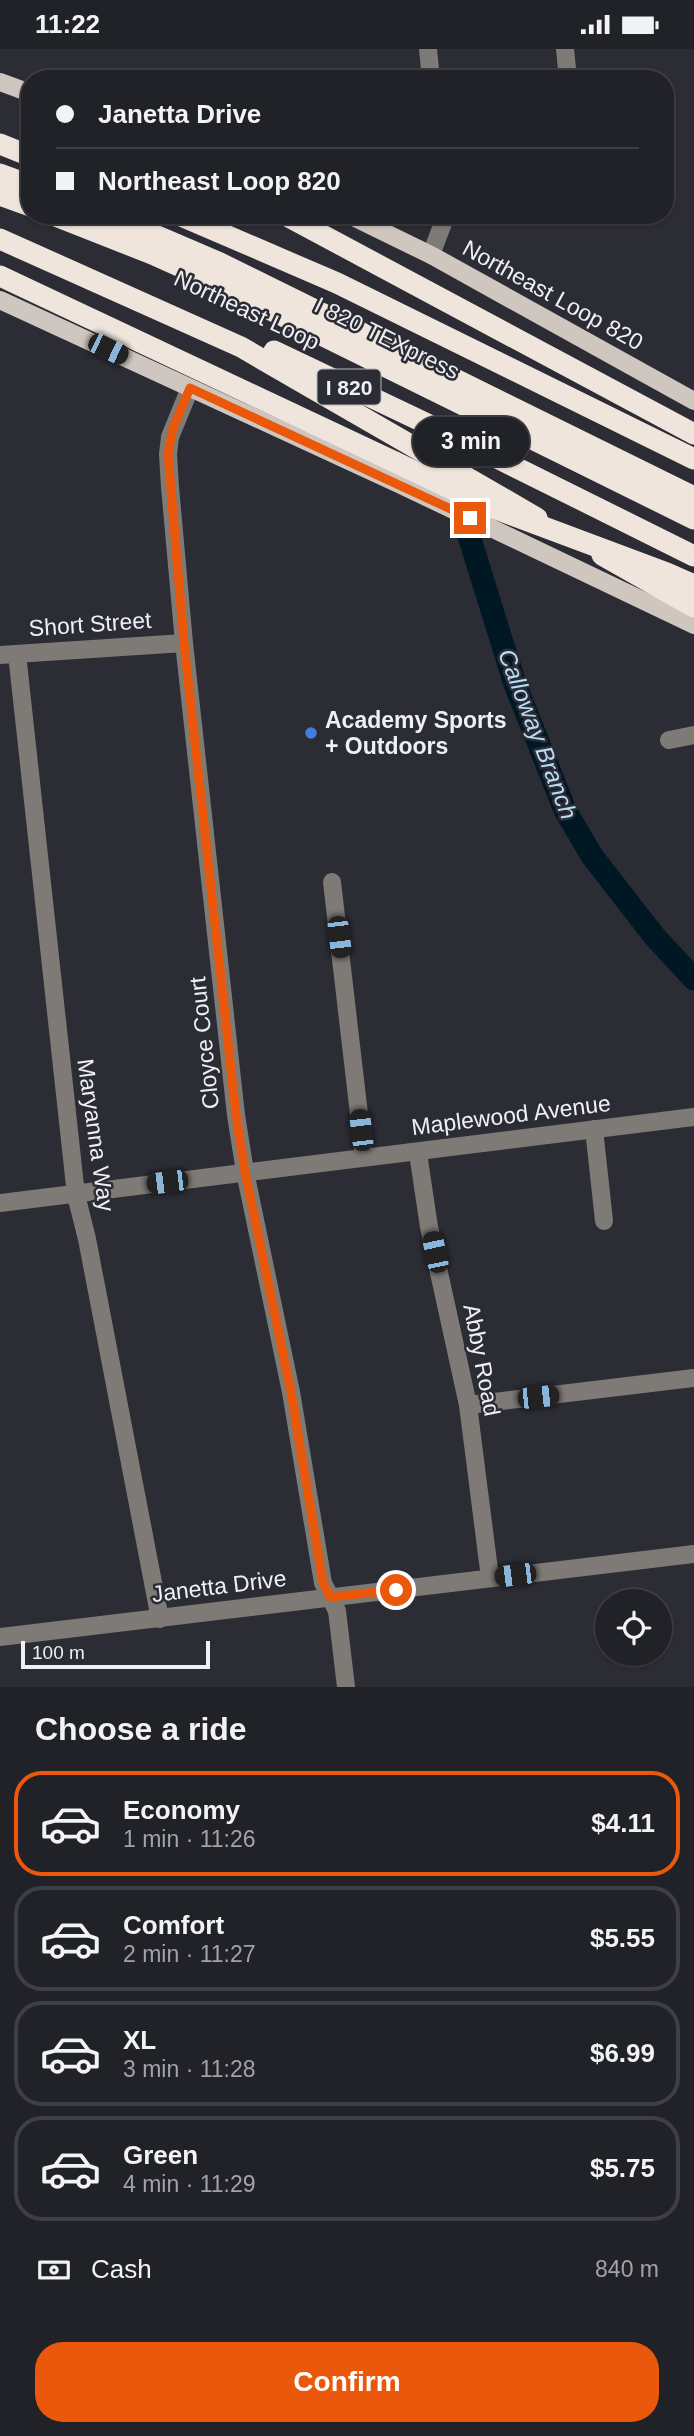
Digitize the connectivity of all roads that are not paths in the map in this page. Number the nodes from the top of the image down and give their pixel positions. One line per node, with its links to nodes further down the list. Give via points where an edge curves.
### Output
1 (428, 49): 3 (street)
2 (565, 49): 4 (street)
3 (430, 70)
4 (567, 70)
5 (0, 82): 6 (main road)
6 (21, 90)
7 (0, 144): 8 (highway)
8 (21, 152)
9 (0, 174): 10 (highway)
10 (21, 182)
11 (0, 195): 12 (highway)
12 (21, 203)
13 (76, 224): 29 (highway, I 820 TEXpress, via 212,281)
14 (129, 224): 28 (highway, I 820 TEXpress, via 220,263)
15 (200, 224): 27 (highway, via 337,283)
16 (302, 224): 26 (highway)
17 (367, 224): 21 (main road, Northeast Loop 820)
18 (443, 224): 21 (street)
19 (0, 229): 30 (highway, Northeast Loop / I 820, via 109,273)
20 (0, 239): 32 (highway, via 240,347)
21 (431, 255): 25 (main road, Northeast Loop 820)
22 (0, 276): 31 (highway, bridge, via 485,505)
23 (0, 300): 24 (main road)
24 (190, 388): 33 (main road); 34 (street, Cloyce Court, via 168,454)
25 (694, 401)
26 (694, 434)
27 (694, 459)
28 (694, 497)
29 (694, 519)
30 (694, 556)
31 (694, 585)
32 (694, 607)
33 (694, 625)
34 (184, 643): 35 (street, Short Street); 43 (street, Cloyce Court)
35 (9, 654): 44 (street, Maryanna Way)
36 (694, 735): 37 (street)
37 (669, 740)
38 (332, 882): 42 (street)
39 (694, 1117): 40 (street, Maplewood Avenue)
40 (594, 1129): 41 (street, Maplewood Avenue); 46 (street)
41 (418, 1153): 42 (street, Maplewood Avenue); 48 (street, Abby Road, via 429,1227)
42 (364, 1157): 43 (street, Maplewood Avenue)
43 (245, 1172): 44 (street, Maplewood Avenue); 51 (street, Cloyce Court, via 291,1392 323,1583)
44 (76, 1195): 45 (street, Maplewood Avenue); 52 (street, Maryanna Way)
45 (0, 1203)
46 (604, 1221)
47 (694, 1378): 48 (street)
48 (468, 1405): 50 (street, Abby Road)
49 (694, 1554): 50 (street, Janetta Drive)
50 (490, 1578): 51 (street, Janetta Drive)
51 (330, 1597): 52 (street, Janetta Drive); 54 (street, Cloyce Court, via 337,1611)
52 (160, 1619): 53 (street, Janetta Drive)
53 (0, 1637)
54 (346, 1687)

